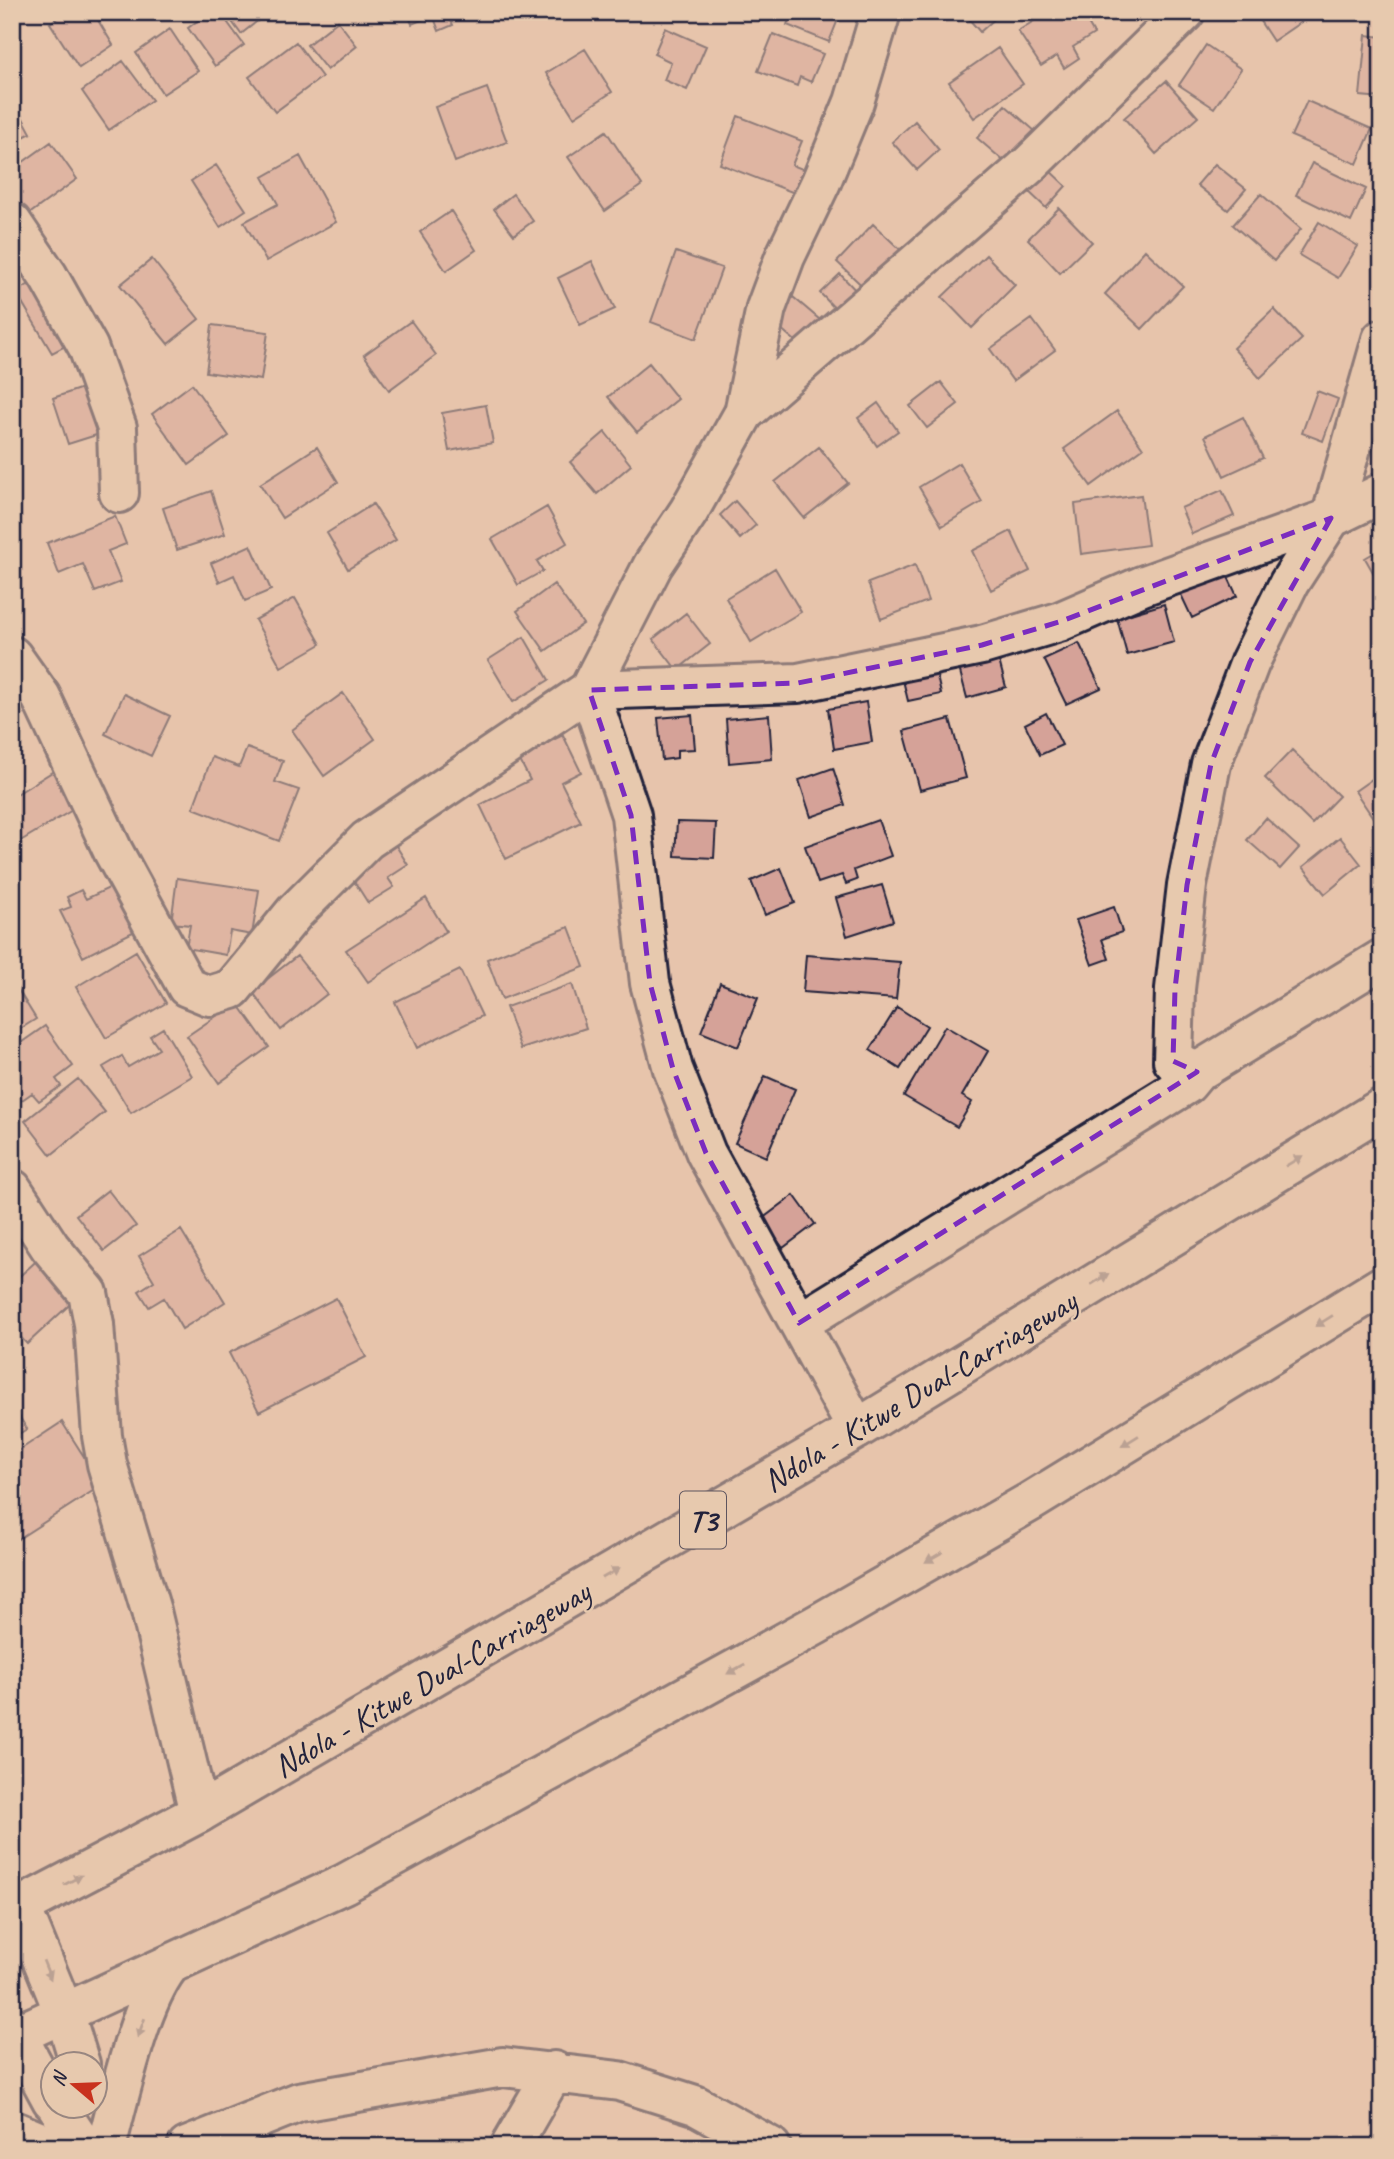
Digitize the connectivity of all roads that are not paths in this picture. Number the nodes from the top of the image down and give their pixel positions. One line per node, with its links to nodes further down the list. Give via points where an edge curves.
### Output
1 (881, 12): 5 (main road, via 854,102 766,308)
2 (1185, 12): 5 (main road, via 1030,164)
3 (12, 223): 6 (main road, via 88,347 117,428)
4 (1382, 339): 8 (main road)
5 (744, 413): 10 (main road, via 653,565)
6 (119, 493)
7 (1382, 494): 8 (main road)
8 (1331, 518): 10 (main road, via 1142,586 1059,622 982,645 798,683); 12 (main road, via 1289,583 1250,662 1211,764 1187,885 1175,989 1173,1061)
9 (12, 656): 10 (main road, via 41,696 113,851 187,987 209,996 232,989 295,912 367,840)
10 (589, 690): 16 (main road, via 631,815 650,983 673,1069 706,1153)
11 (1382, 959): 12 (main road)
12 (1197, 1073): 16 (main road)
13 (1382, 1108): 17 (main road, Ndola - Kitwe Dual-Carriageway / T3, one-way to 13)
14 (12, 1189): 18 (main road, via 50,1247 88,1293 107,1464 151,1611)
15 (1382, 1286): 20 (main road, one-way to 20, via 1030,1502 816,1625 344,1884)
16 (799, 1324): 17 (main road)
17 (857, 1429): 18 (main road, Ndola - Kitwe Dual-Carriageway / T3, one-way to 17)
18 (199, 1813): 19 (main road, Ndola - Kitwe Dual-Carriageway / T3, one-way to 18)
19 (17, 1909): 21 (main road, one-way to 21)
20 (169, 1966): 21 (main road); 32 (main road, one-way to 32, via 138,2034)
21 (65, 2015): 22 (main road); 23 (main road)
22 (14, 2033): 25 (main road)
23 (76, 2050)
24 (554, 2071): 33 (main road, via 503,2067 299,2102); 34 (main road); 35 (main road, via 619,2081 695,2105)
25 (38, 2075)
26 (66, 2120): 30 (main road)
27 (93, 2120): 31 (main road)
28 (12, 2130): 29 (main road)
29 (53, 2147)
30 (84, 2147)
31 (99, 2147)
32 (106, 2147)
33 (187, 2147)
34 (510, 2147)
35 (771, 2147)

